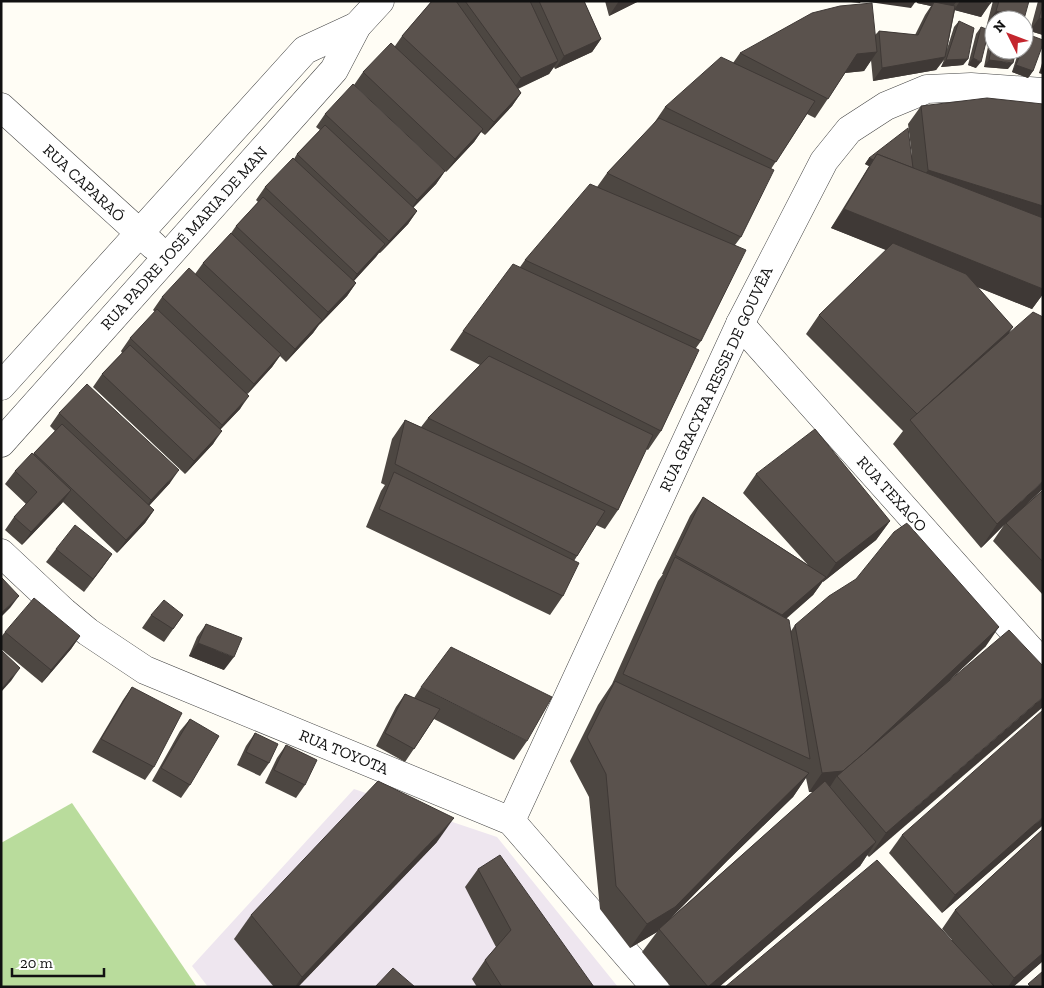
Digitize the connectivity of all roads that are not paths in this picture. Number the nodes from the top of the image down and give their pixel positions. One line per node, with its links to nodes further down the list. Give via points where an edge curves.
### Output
1 (380, 1): 2 (street, RUA PADRE JOSÉ MARIA DE MAN)
2 (357, 26): 5 (street, RUA PADRE JOSÉ MARIA DE MAN, via 305,50); 6 (street, RUA PADRE JOSÉ MARIA DE MAN, via 334,70)
3 (1043, 92): 7 (street, RUA GRACYRA RESSE DE GOUVÊA, via 972,87 927,89 886,106 849,130 824,161)
4 (1, 107): 5 (street, RUA CAPARAÓ)
5 (139, 234): 6 (street, RUA CAPARAÓ); 8 (street, RUA PADRE JOSÉ MARIA DE MAN)
6 (168, 258): 9 (street, RUA PADRE JOSÉ MARIA DE MAN)
7 (740, 324): 11 (street, RUA TEXACO); 12 (street, RUA GRACYRA RESSE DE GOUVÊA)
8 (1, 386)
9 (1, 444)
10 (1, 553): 12 (street, RUA TOYOTA, via 88,632 146,670)
11 (1043, 664)
12 (511, 821): 13 (street, RUA TOYOTA)
13 (655, 987)

